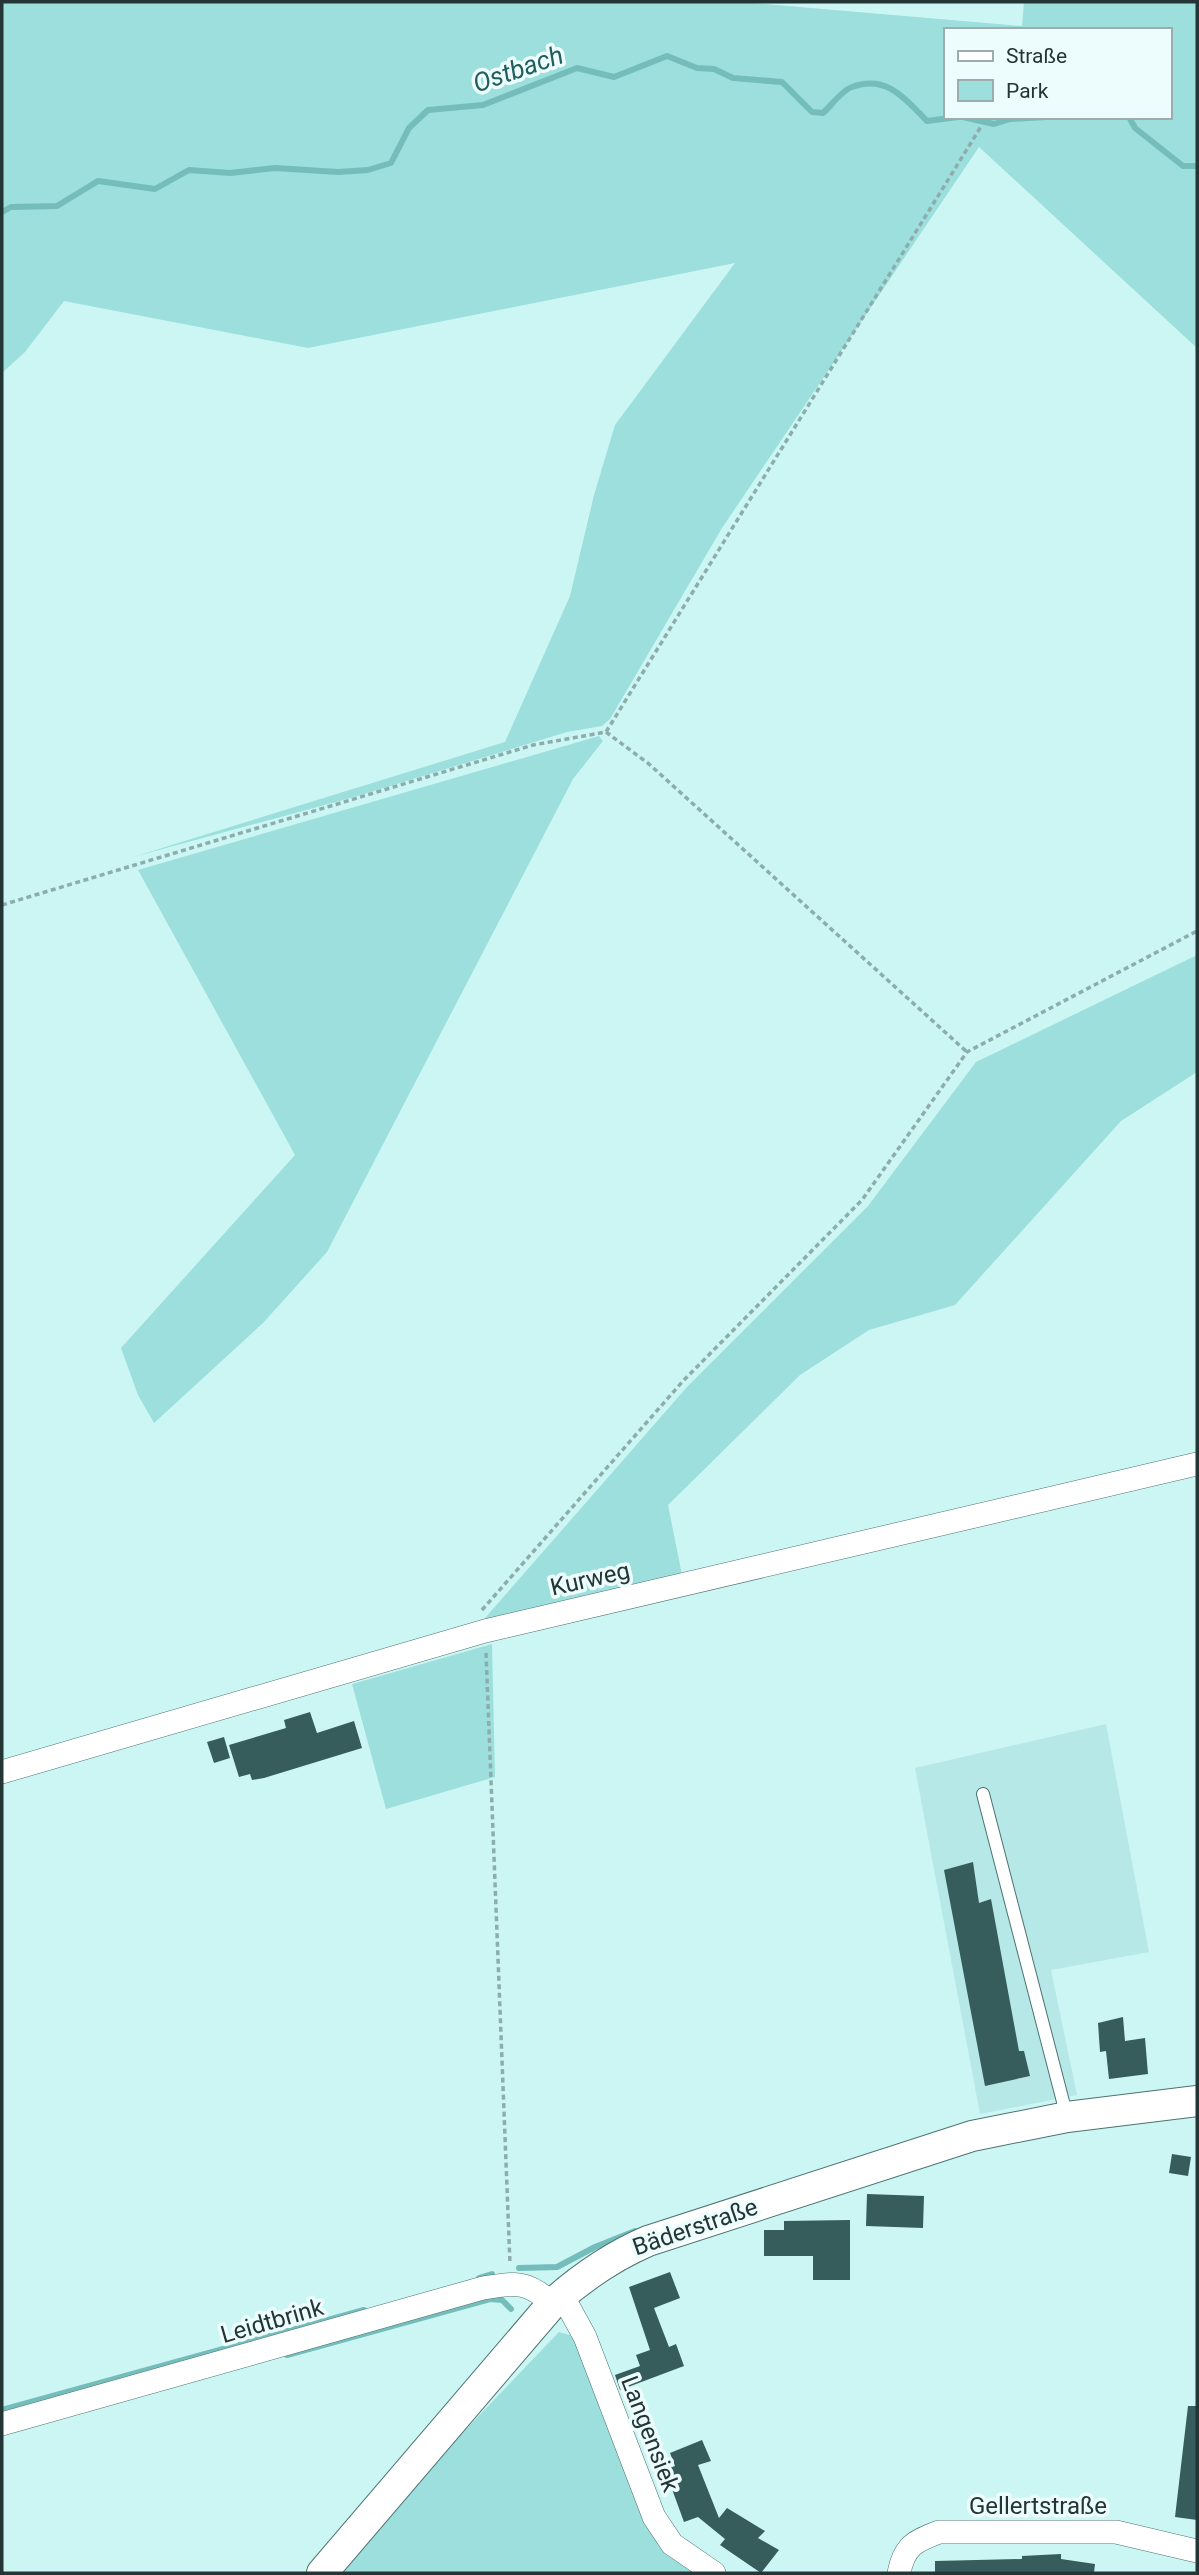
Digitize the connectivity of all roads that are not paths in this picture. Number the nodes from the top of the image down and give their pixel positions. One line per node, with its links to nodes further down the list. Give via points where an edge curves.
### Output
1 (1197, 1464): 2 (street, Kurweg, via 485,1631)
2 (2, 1772)
3 (983, 1794): 5 (lane)
4 (1197, 2101): 5 (street, Bäderstraße)
5 (1067, 2118): 6 (street, Bäderstraße, via 972,2136 648,2241 585,2275)
6 (557, 2299): 7 (street, Leidtbrink, via 527,2286 483,2288); 9 (street, Bäderstraße); 10 (street, Langensiek, via 585,2337 654,2517 672,2544)
7 (2, 2424)
8 (1197, 2551): 11 (street, Gellertstraße, via 1116,2532 939,2532 916,2540 901,2560)
9 (322, 2573)
10 (714, 2573)
11 (899, 2573)

